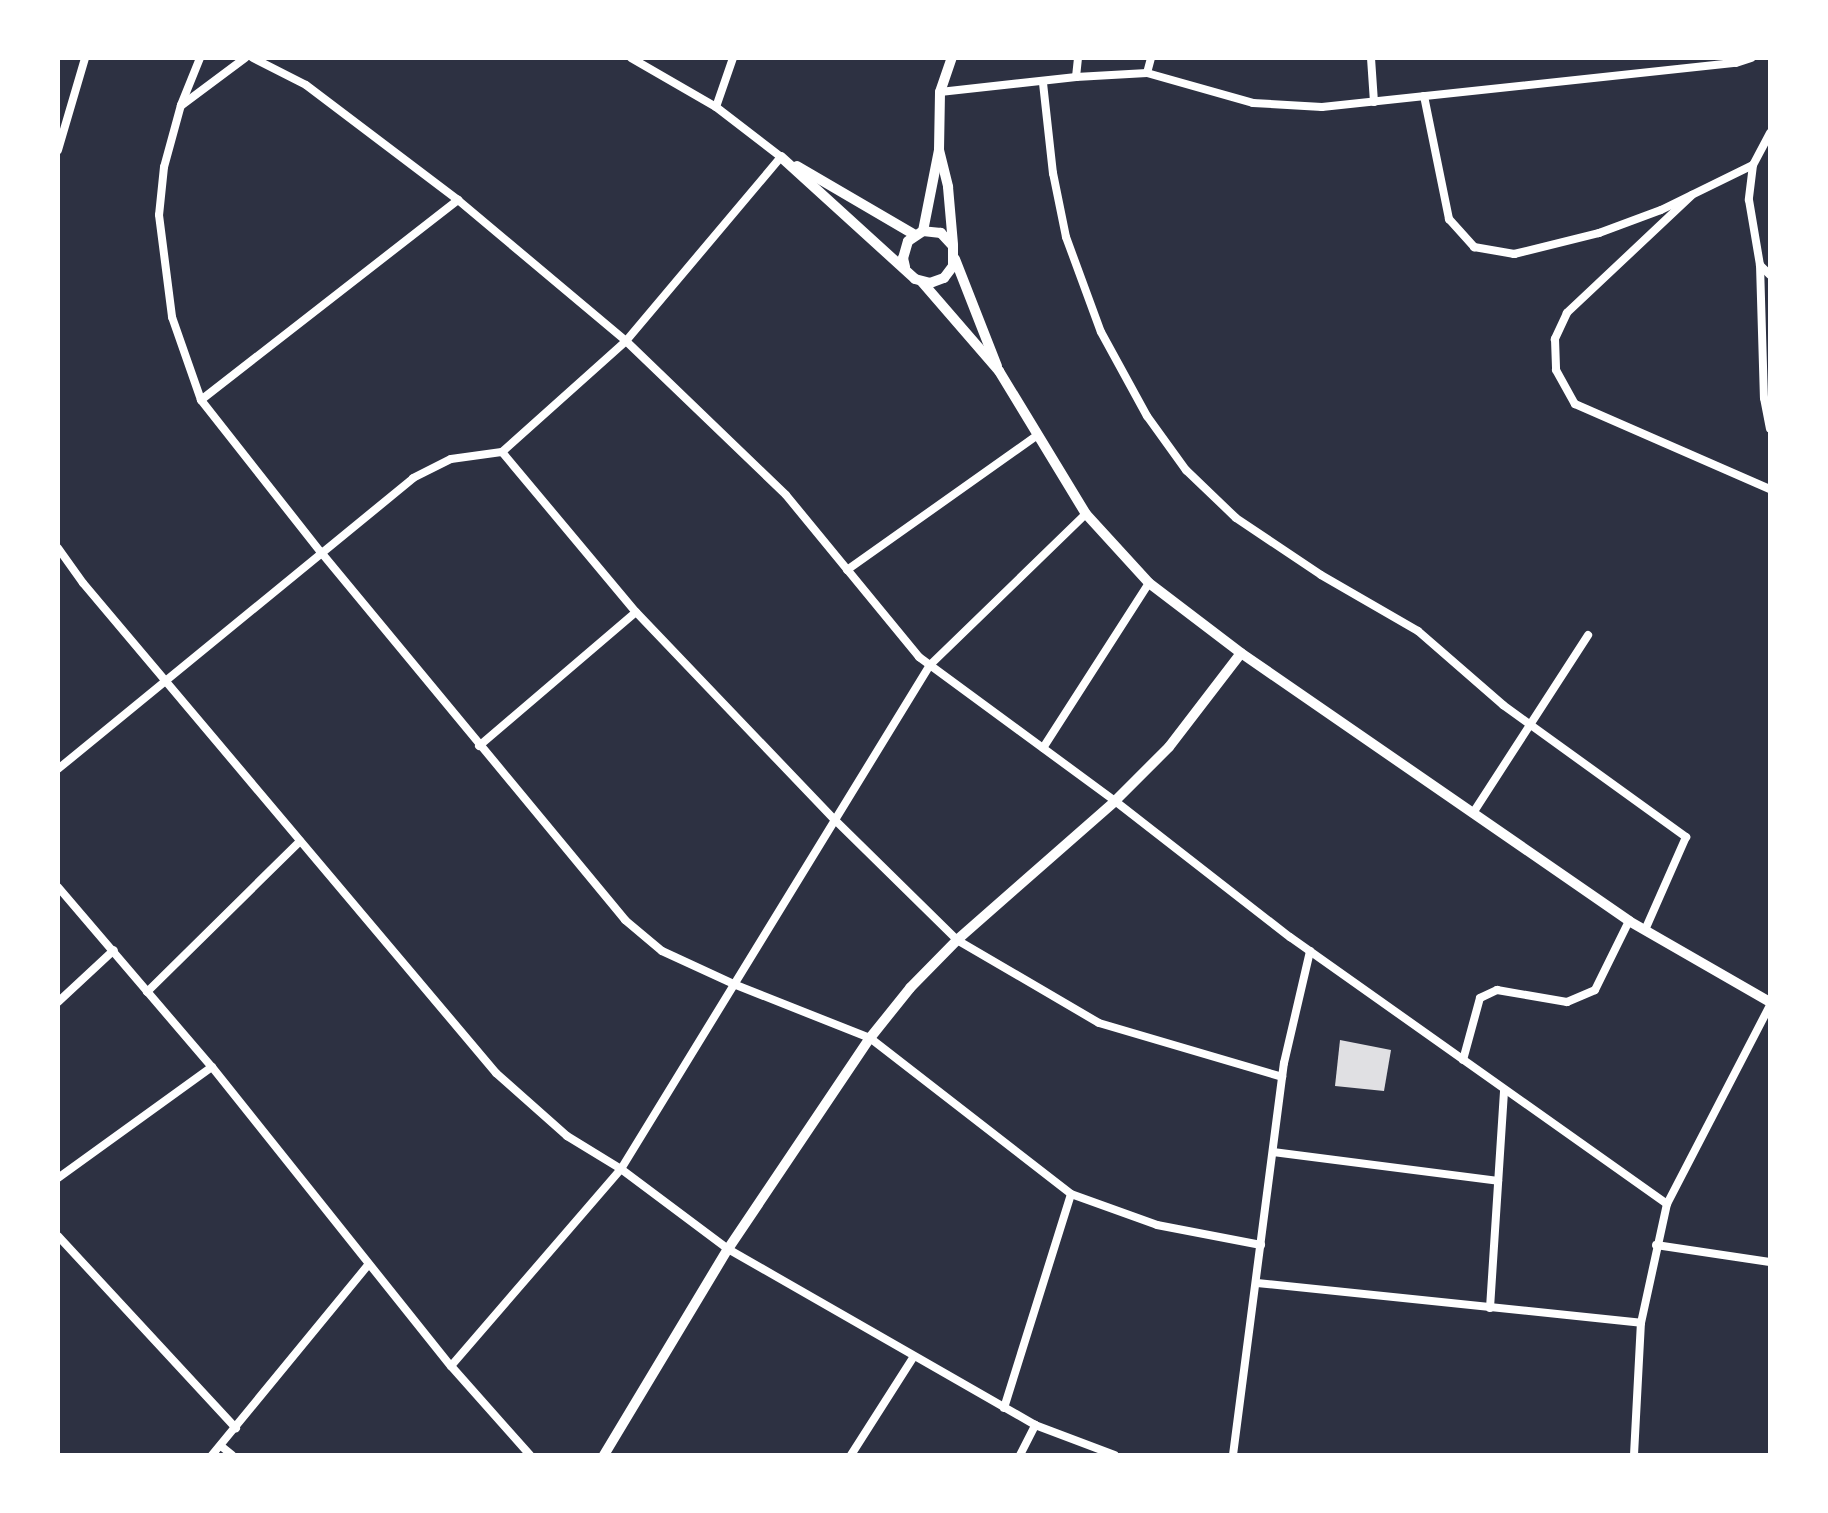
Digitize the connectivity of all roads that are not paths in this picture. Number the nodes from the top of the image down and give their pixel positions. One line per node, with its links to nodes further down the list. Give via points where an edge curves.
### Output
1 (85, 58): 21 (street)
2 (200, 58): 18 (street)
3 (245, 58): 18 (street)
4 (253, 58): 26 (street, via 306,85)
5 (631, 58): 19 (street)
6 (733, 58): 19 (street)
7 (952, 58): 15 (street)
8 (1078, 58): 13 (street)
9 (1151, 58): 12 (street)
10 (1371, 58): 17 (street)
11 (1751, 58): 16 (street)
12 (1147, 73): 13 (street); 17 (street, via 1253,103 1286,107)
13 (1076, 77): 14 (street)
14 (1043, 83): 15 (street); 51 (street, via 1053,173 1071,251 1101,332 1147,416 1186,470 1236,518 1418,631)
15 (940, 92): 22 (street)
16 (1424, 96): 17 (street); 25 (street, via 1449,219 1474,247 1514,254 1528,251 1599,233)
17 (1374, 102)
18 (181, 105): 36 (street, via 164,167 159,215 172,317)
19 (716, 107): 23 (street)
20 (1770, 133): 24 (street)
21 (58, 150)
22 (939, 150): 27 (street); 28 (street)
23 (781, 157): 27 (street); 31 (street); 34 (street)
24 (1753, 165): 25 (street); 30 (street, via 1749,200)
25 (1692, 195): 40 (street, via 1567,313 1555,339 1556,370 1575,404)
26 (458, 200): 34 (street); 36 (street)
27 (919, 233): 28 (street, via 941,233); 31 (street, via 904,249)
28 (953, 246): 29 (street)
29 (955, 259): 33 (street, via 944,278); 35 (street)
30 (1760, 265): 32 (street); 37 (street, via 1764,398)
31 (905, 267): 33 (street)
32 (1770, 275)
33 (922, 282): 35 (street)
34 (626, 341): 39 (street); 44 (street, via 786,495)
35 (999, 371): 38 (street)
36 (201, 400): 43 (street)
37 (1770, 428)
38 (1038, 435): 41 (street); 44 (street)
39 (502, 452): 43 (street, via 451,459 413,478); 46 (street)
40 (1770, 489)
41 (1086, 514): 45 (street); 49 (street)
42 (58, 548): 50 (street)
43 (320, 551): 50 (street); 52 (street)
44 (847, 570): 49 (street)
45 (1149, 583): 48 (street); 53 (street)
46 (636, 612): 52 (street); 57 (street)
47 (1588, 635): 51 (street)
48 (1241, 653): 55 (street, via 1169,747); 56 (street)
49 (930, 665): 53 (street); 57 (street)
50 (164, 680): 54 (street); 58 (street)
51 (1530, 724): 56 (street); 61 (street, via 1686,837)
52 (479, 746): 65 (street, via 625,920 662,951)
53 (1043, 748): 55 (street)
54 (58, 769)
55 (1115, 801): 62 (street); 64 (street)
56 (1473, 813): 60 (street)
57 (834, 819): 62 (street); 65 (street)
58 (300, 841): 66 (street); 75 (street, via 496,1073 567,1136)
59 (58, 887): 63 (street)
60 (1629, 921): 61 (street); 70 (street, via 1595,990 1567,1002 1497,990 1480,998)
61 (1645, 930): 68 (street)
62 (957, 940): 69 (street); 72 (street, via 1099,1023)
63 (114, 950): 66 (street); 67 (street)
64 (1310, 951): 70 (street); 72 (street)
65 (736, 985): 69 (street); 75 (street)
66 (147, 992): 71 (street)
67 (58, 1002)
68 (1770, 1003): 79 (street)
69 (870, 1038): 78 (street); 83 (street)
70 (1463, 1060): 73 (street)
71 (212, 1067): 76 (street); 85 (street)
72 (1282, 1077): 74 (street)
73 (1504, 1090): 77 (street); 79 (street)
74 (1273, 1152): 77 (street); 81 (street)
75 (621, 1169): 83 (street); 90 (street)
76 (58, 1178)
77 (1498, 1181): 87 (street)
78 (1071, 1194): 81 (street, via 1157,1225); 91 (street)
79 (1667, 1204): 82 (street)
80 (58, 1236): 93 (street)
81 (1261, 1245): 86 (street)
82 (1656, 1245): 84 (street); 88 (street)
83 (728, 1249): 89 (street); 98 (street)
84 (1770, 1262)
85 (369, 1264): 90 (street); 93 (street)
86 (1257, 1283): 87 (street); 102 (street)
87 (1490, 1308): 88 (street)
88 (1641, 1323): 103 (street)
89 (914, 1356): 91 (street); 99 (street)
90 (451, 1366): 97 (street)
91 (1004, 1408): 92 (street)
92 (1035, 1425): 100 (street); 101 (street)
93 (236, 1428): 94 (street)
94 (221, 1446): 95 (street); 96 (street)
95 (212, 1455)
96 (232, 1455)
97 (530, 1455)
98 (604, 1455)
99 (851, 1455)
100 (1020, 1455)
101 (1115, 1455)
102 (1233, 1455)
103 (1634, 1455)

